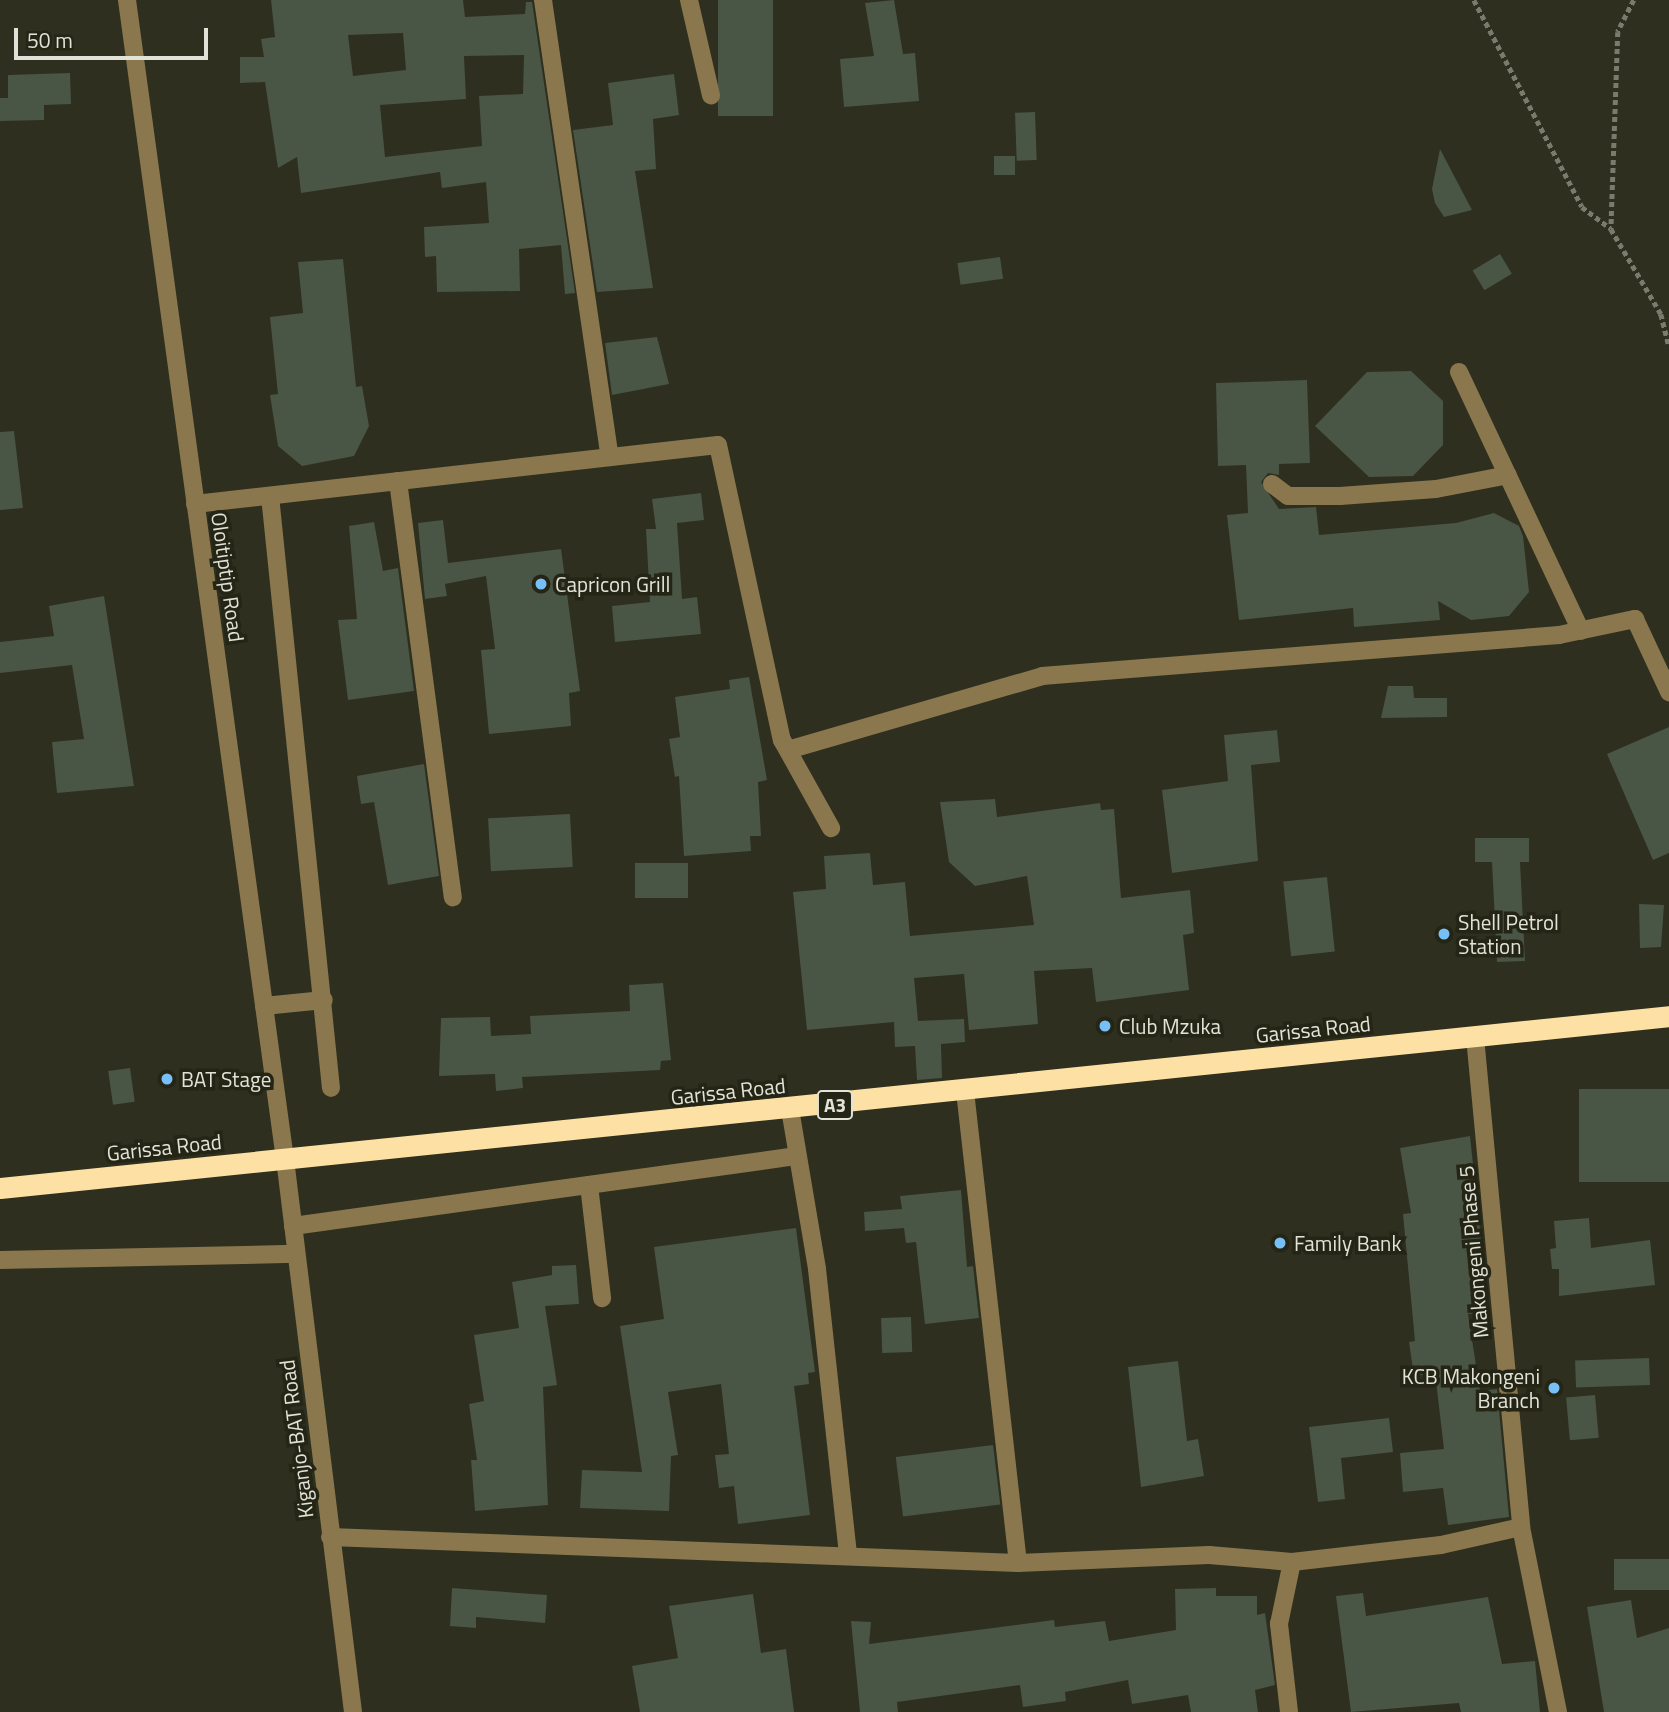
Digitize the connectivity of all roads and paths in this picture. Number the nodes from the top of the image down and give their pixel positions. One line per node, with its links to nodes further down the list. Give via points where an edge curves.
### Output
1 (127, 0): 15 (street, Oloitiptip Road)
2 (543, 0): 10 (street)
3 (689, 0): 6 (street)
4 (1474, 0): 7 (path, via 1583,207)
5 (1634, 0): 7 (path, via 1618,32)
6 (711, 95)
7 (1611, 229): 8 (path, via 1661,314)
8 (1669, 345)
9 (1459, 373): 11 (street)
10 (610, 457): 12 (street); 18 (street, via 718,445 757,642)
11 (1508, 475): 13 (street, via 1436,489 1340,496 1289,496); 16 (street)
12 (398, 481): 14 (street); 20 (street)
13 (1272, 484)
14 (270, 496): 15 (street); 21 (street)
15 (195, 504): 22 (street, Oloitiptip Road)
16 (1581, 631): 17 (street, via 1635,619); 18 (street, via 1042,676)
17 (1669, 692)
18 (788, 750): 19 (street)
19 (831, 828)
20 (453, 897)
21 (324, 1000): 22 (street); 25 (street)
22 (264, 1006): 29 (street, Oloitiptip Road)
23 (1669, 1016): 24 (highway, Garissa Road / A3)
24 (1475, 1037): 26 (highway, Garissa Road / A3); 36 (street, Makongeni Phase 5)
25 (331, 1088)
26 (965, 1091): 27 (highway, Garissa Road / A3); 40 (street)
27 (790, 1109): 28 (street); 29 (highway, Garissa Road / A3)
28 (797, 1156): 30 (street); 38 (street, via 817,1269)
29 (285, 1159): 31 (highway, Garissa Road / A3); 32 (street, Kiganjo-BAT Road)
30 (589, 1185): 32 (street); 35 (street)
31 (0, 1188)
32 (293, 1226): 33 (street, Kiganjo-BAT Road)
33 (296, 1254): 34 (street); 37 (street, Kiganjo-BAT Road)
34 (0, 1260)
35 (602, 1298)
36 (1521, 1527): 39 (street, via 1441,1545); 43 (street, Makongeni Phase 5)
37 (330, 1537): 38 (street); 41 (street, Kiganjo-BAT Road)
38 (848, 1555): 40 (street)
39 (1292, 1562): 40 (street, via 1209,1555); 42 (street, via 1279,1623)
40 (1018, 1563)
41 (354, 1712)
42 (1289, 1712)
43 (1558, 1712)

